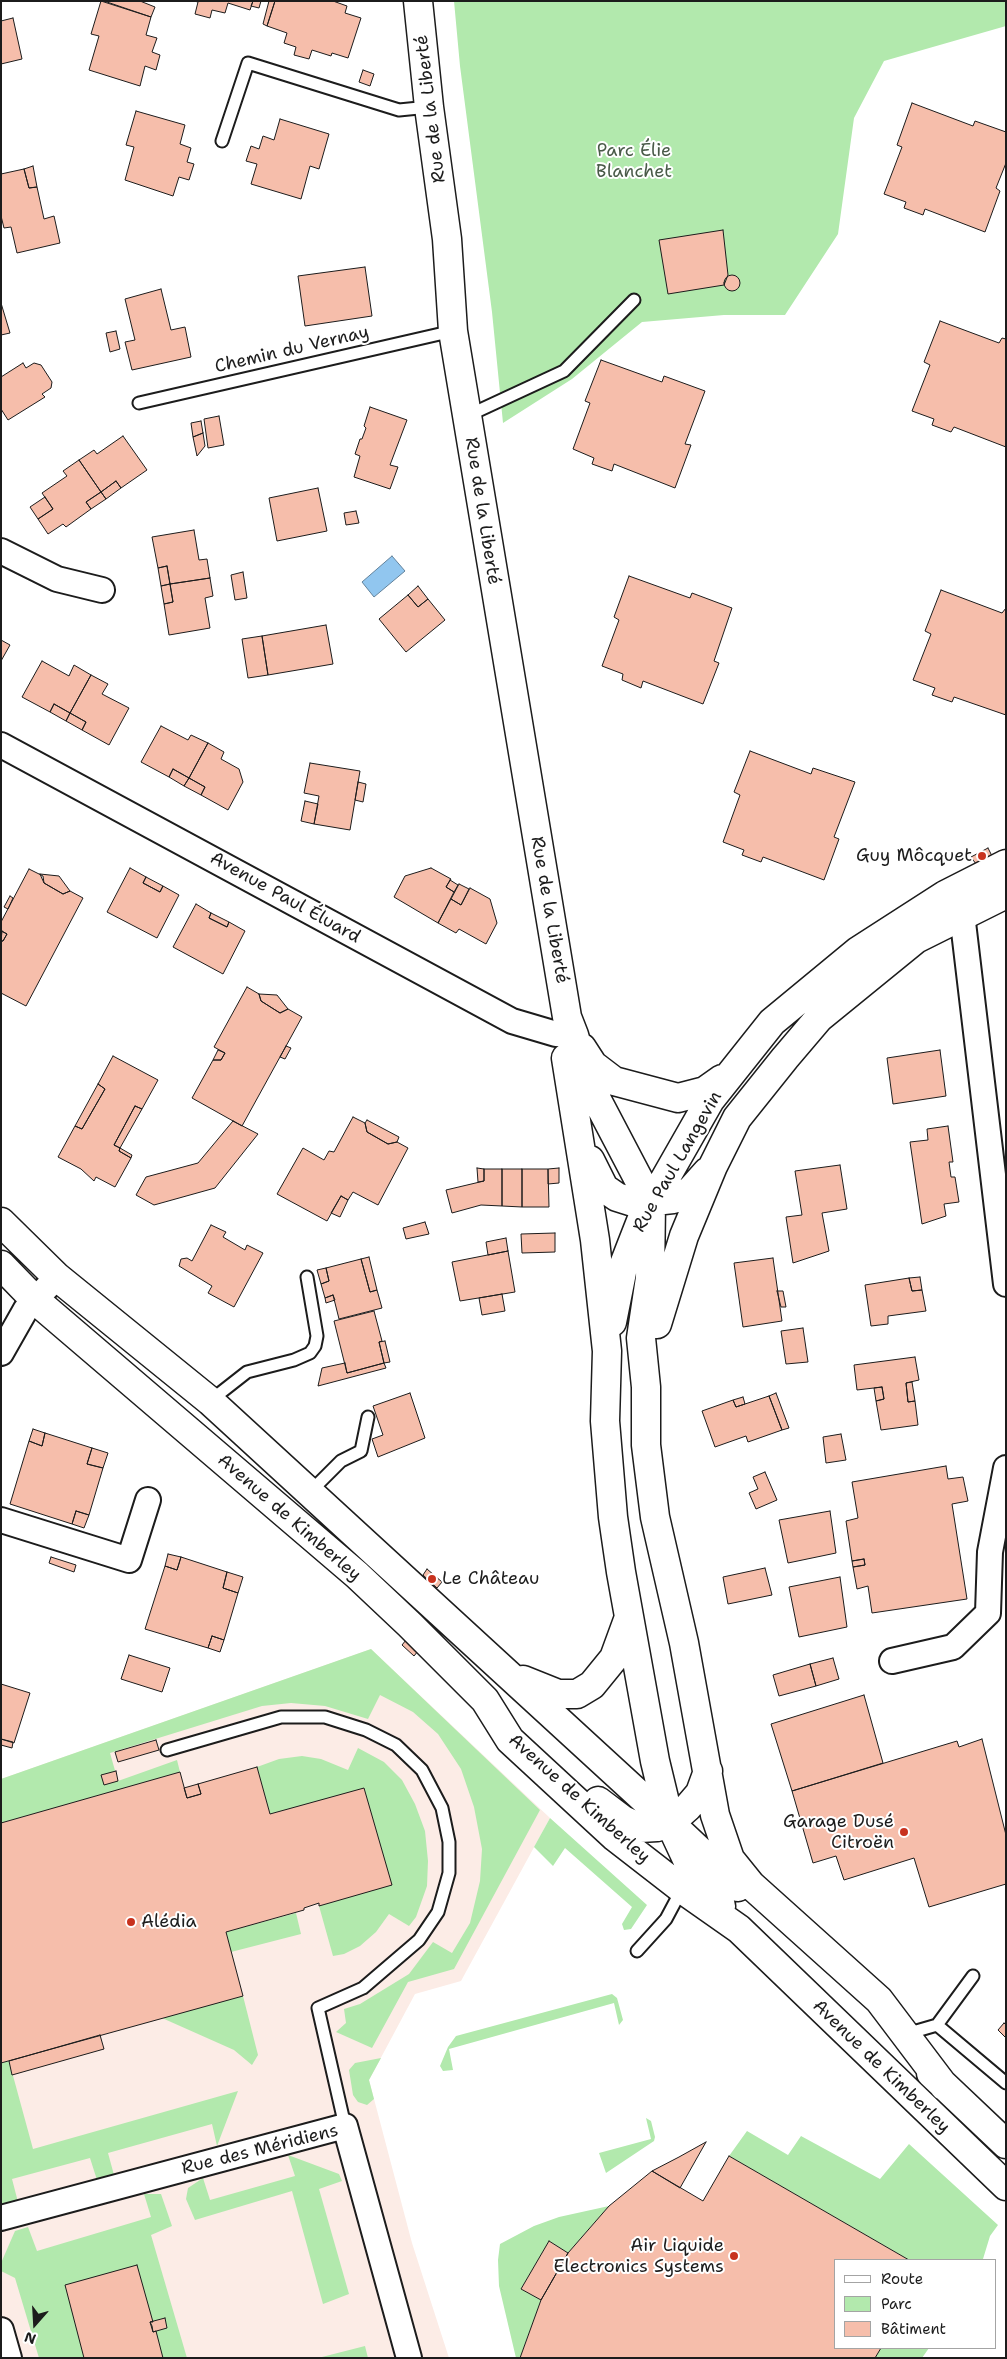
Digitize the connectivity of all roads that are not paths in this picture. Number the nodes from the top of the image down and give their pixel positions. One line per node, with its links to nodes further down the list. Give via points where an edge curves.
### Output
1 (418, 1): 2 (street, Rue de la Liberté)
2 (429, 107): 3 (lane, via 399,110 248,63); 5 (street, Rue de la Liberté, via 447,239)
3 (222, 142)
4 (634, 300): 7 (lane, via 564,371)
5 (453, 331): 6 (lane, Chemin du Vernay); 7 (street, Rue de la Liberté)
6 (139, 403)
7 (467, 416): 14 (street, Rue de la Liberté)
8 (1, 551): 9 (street, via 57,579)
9 (102, 590)
10 (1, 744): 14 (street, Avenue Paul Éluard, via 512,1021)
11 (1006, 864): 13 (street, Rue Paul Langevin)
12 (1006, 894): 13 (street, Rue Paul Langevin)
13 (953, 905): 15 (street, Rue Paul Langevin, via 858,951 772,1022); 17 (street, Rue Paul Langevin, via 819,1018 737,1118); 23 (street)
14 (568, 1029): 15 (street, Rue de la Liberté, via 593,1065 614,1081 643,1090 678,1098 705,1091); 16 (street, Rue de la Liberté); 18 (street, Rue de la Liberté, via 587,1081)
15 (732, 1073): 18 (street, Rue Paul Langevin, via 710,1100)
16 (576, 1110): 18 (street, Rue de la Liberté, via 593,1168 604,1188 617,1197 636,1203); 25 (street, Rue de la Liberté)
17 (713, 1166): 18 (street, Rue de la Liberté, via 690,1191 673,1200); 27 (street, Rue Paul Langevin, via 684,1236 657,1320)
18 (651, 1202): 25 (street, Rue Paul Langevin, via 623,1267); 27 (street, Rue de la Liberté, via 650,1278 641,1338)
19 (1, 1222): 21 (street, Avenue de Kimberley)
20 (1, 1266): 24 (street, Avenue de Kimberley)
21 (57, 1277): 24 (street); 28 (street, Avenue de Kimberley)
22 (307, 1277): 28 (lane, via 317,1329 315,1346 310,1353 247,1372)
23 (1006, 1284)
24 (34, 1299): 26 (street); 37 (street, Avenue de Kimberley, via 357,1576)
25 (607, 1351): 34 (street, via 605,1421 613,1517)
26 (1, 1353)
27 (646, 1387): 39 (street, via 646,1445 655,1517 684,1643)
28 (210, 1401): 31 (street, Avenue de Kimberley)
29 (368, 1417): 31 (lane, via 361,1451 341,1461)
30 (1006, 1468): 35 (street, via 990,1552 988,1613 953,1647)
31 (310, 1492): 36 (street, Avenue de Kimberley)
32 (148, 1500): 33 (street, via 129,1560)
33 (1, 1520)
34 (629, 1616): 36 (street, via 614,1658 592,1685 577,1694 558,1694); 40 (street, via 655,1761)
35 (892, 1661)
36 (508, 1674): 40 (street, Avenue de Kimberley)
37 (485, 1700): 40 (street, via 623,1820 640,1828 657,1828); 41 (street, Avenue de Kimberley, via 510,1740 615,1837)
38 (167, 1750): 49 (lane, via 281,1717 325,1717 366,1730 396,1745 422,1770 442,1808 449,1842 449,1873 438,1912 419,1940 363,1988 318,2008)
39 (708, 1771): 40 (street, via 700,1792); 46 (street, via 715,1815 730,1859 751,1885 879,2000)
40 (670, 1823): 42 (street, via 690,1868); 48 (street, Avenue de Kimberley)
41 (682, 1889): 42 (street, Avenue de Kimberley); 43 (lane, via 666,1919)
42 (739, 1929): 51 (street, Avenue de Kimberley)
43 (637, 1951)
44 (973, 1976): 45 (lane)
45 (937, 2025): 46 (lane); 47 (lane)
46 (906, 2034): 48 (street)
47 (1006, 2084)
48 (944, 2086): 50 (street, Avenue de Kimberley)
49 (345, 2126): 52 (street, Rue des Méridiens); 55 (street, Rue des Méridiens)
50 (1006, 2144)
51 (1006, 2186)
52 (1, 2218)
53 (1, 2330): 54 (street)
54 (9, 2358)
55 (409, 2358)

